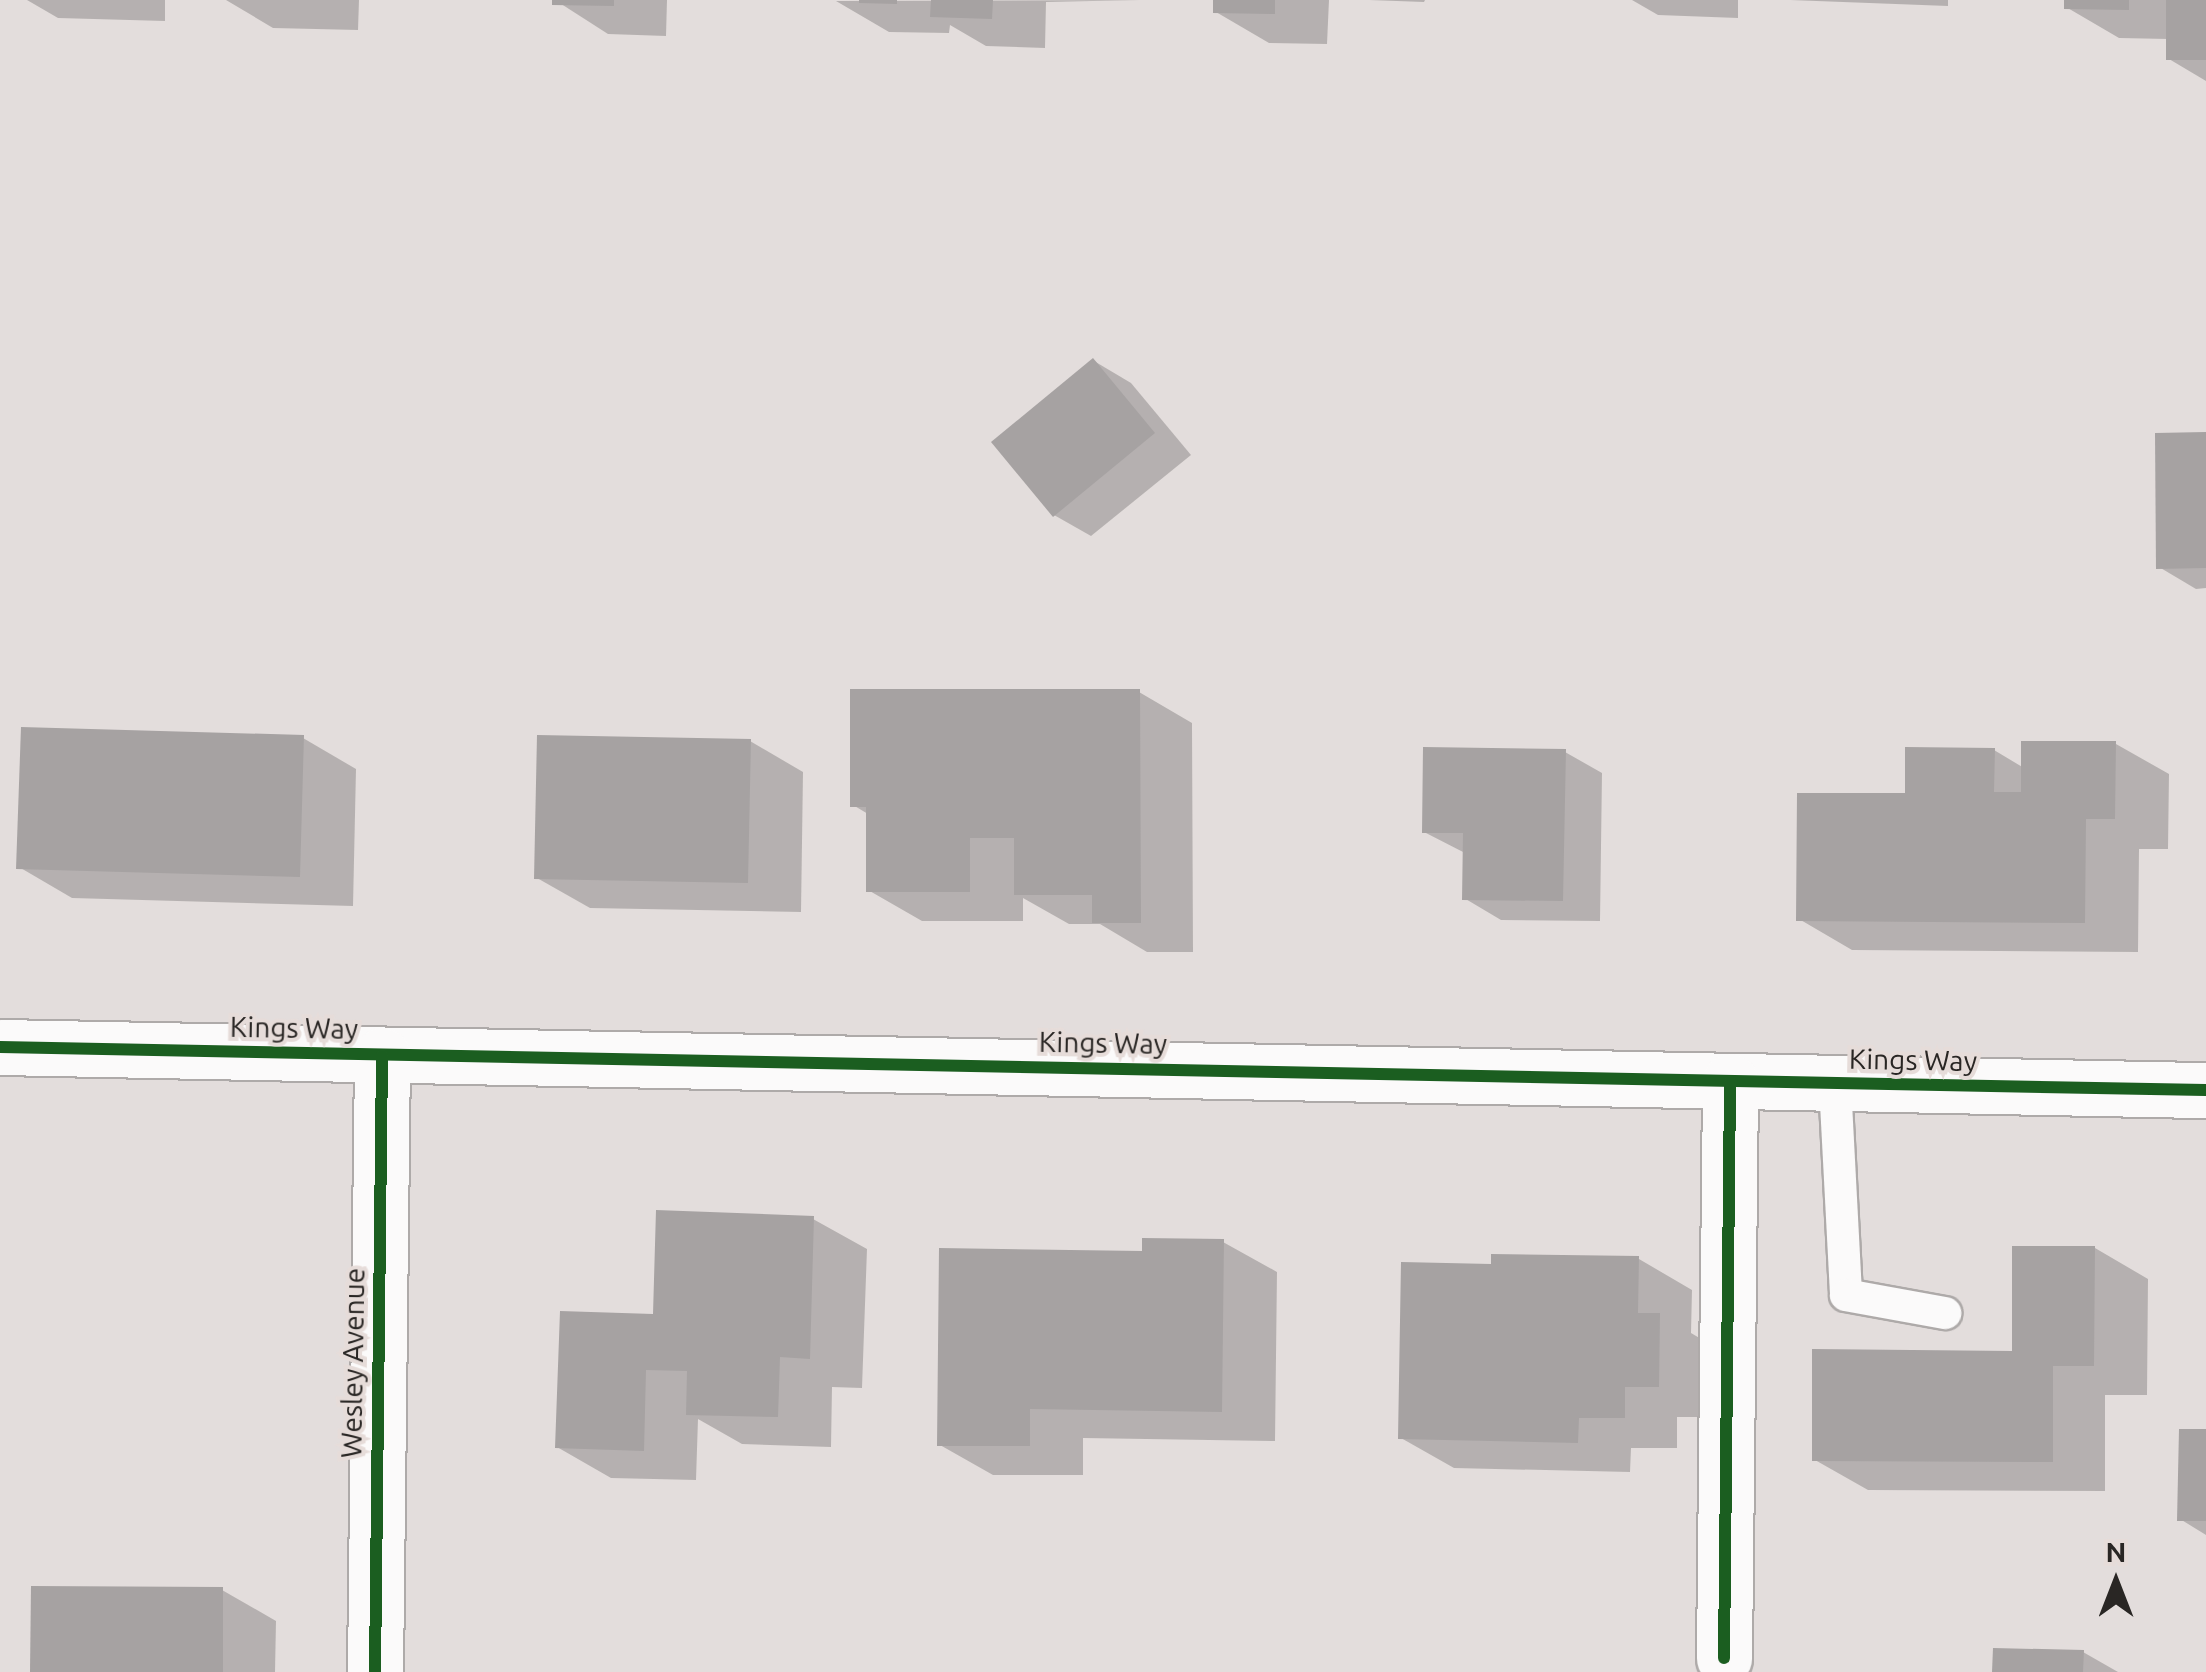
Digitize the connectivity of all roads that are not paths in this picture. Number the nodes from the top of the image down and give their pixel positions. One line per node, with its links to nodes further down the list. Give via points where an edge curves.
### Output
1 (0, 1047): 2 (street, Kings Way)
2 (382, 1055): 3 (street, Kings Way); 8 (street, Wesley Avenue)
3 (1730, 1082): 4 (street, Kings Way); 7 (street)
4 (1835, 1084): 5 (street, Kings Way); 6 (lane, via 1846,1296)
5 (2206, 1090)
6 (1945, 1312)
7 (1724, 1658)
8 (375, 1672)

